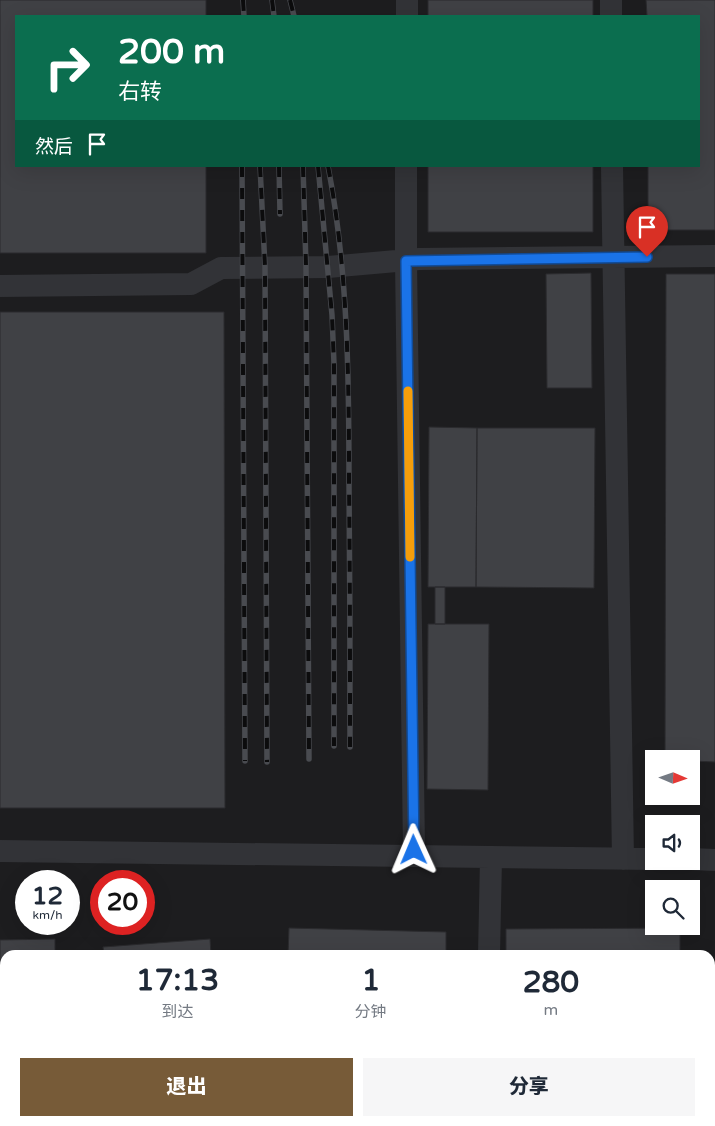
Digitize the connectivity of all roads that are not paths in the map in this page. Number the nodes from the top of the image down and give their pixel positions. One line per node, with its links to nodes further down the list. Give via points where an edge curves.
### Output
1 (407, 0): 3 (lane)
2 (611, 0): 4 (lane)
3 (407, 15)
4 (611, 15)
5 (406, 167): 9 (lane)
6 (612, 167): 8 (lane)
7 (715, 256): 8 (lane)
8 (613, 258): 9 (lane); 14 (lane)
9 (406, 261): 10 (lane, via 328,267 221,268 191,284); 11 (lane)
10 (0, 286)
11 (414, 850)
12 (0, 851): 13 (lane)
13 (491, 858): 14 (lane); 18 (lane)
14 (623, 859): 15 (lane)
15 (645, 859)
16 (700, 859): 17 (lane)
17 (715, 860)
18 (489, 950)

